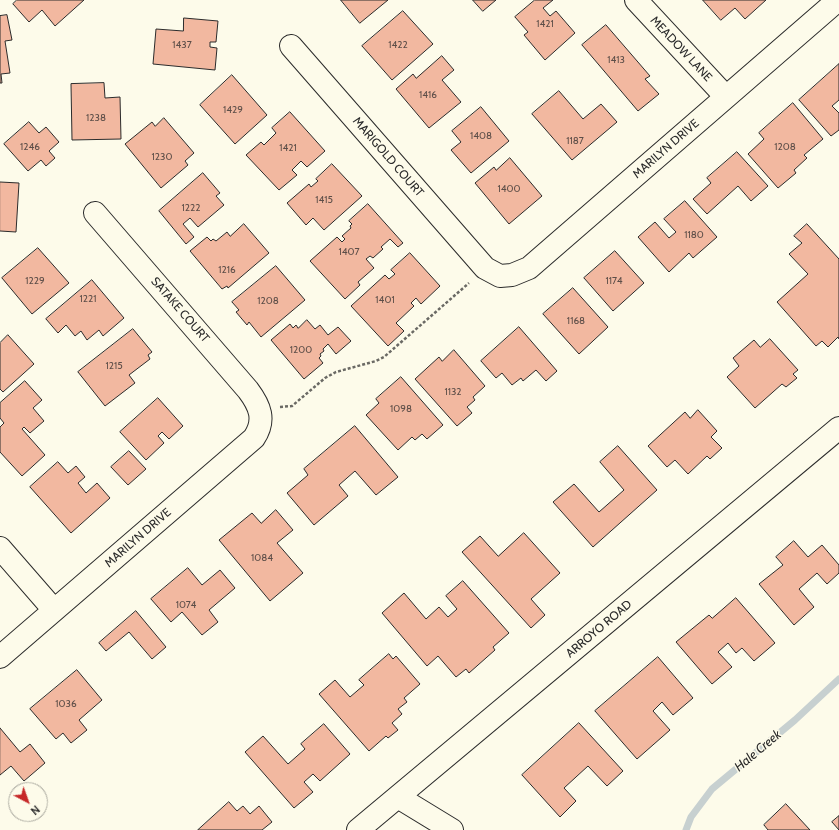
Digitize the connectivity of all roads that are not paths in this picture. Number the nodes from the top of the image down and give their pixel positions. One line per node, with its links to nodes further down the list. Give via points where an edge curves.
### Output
1 (636, 0): 4 (street, MEADOW LANE)
2 (838, 0): 4 (street, MARILYN DRIVE)
3 (291, 46): 6 (street, MARIGOLD COURT)
4 (726, 97): 6 (street, MARILYN DRIVE, via 529,268 512,275 500,276)
5 (95, 213): 7 (street, SATAKE COURT, via 248,390)
6 (486, 268)
7 (260, 410): 10 (street, MARILYN DRIVE, via 261,422 254,438)
8 (839, 428): 12 (street, ARROYO ROAD)
9 (0, 548): 10 (street)
10 (54, 610): 11 (street, MARILYN DRIVE)
11 (0, 657)
12 (398, 798): 13 (street, ARROYO ROAD); 14 (street)
13 (358, 830)
14 (452, 830)

